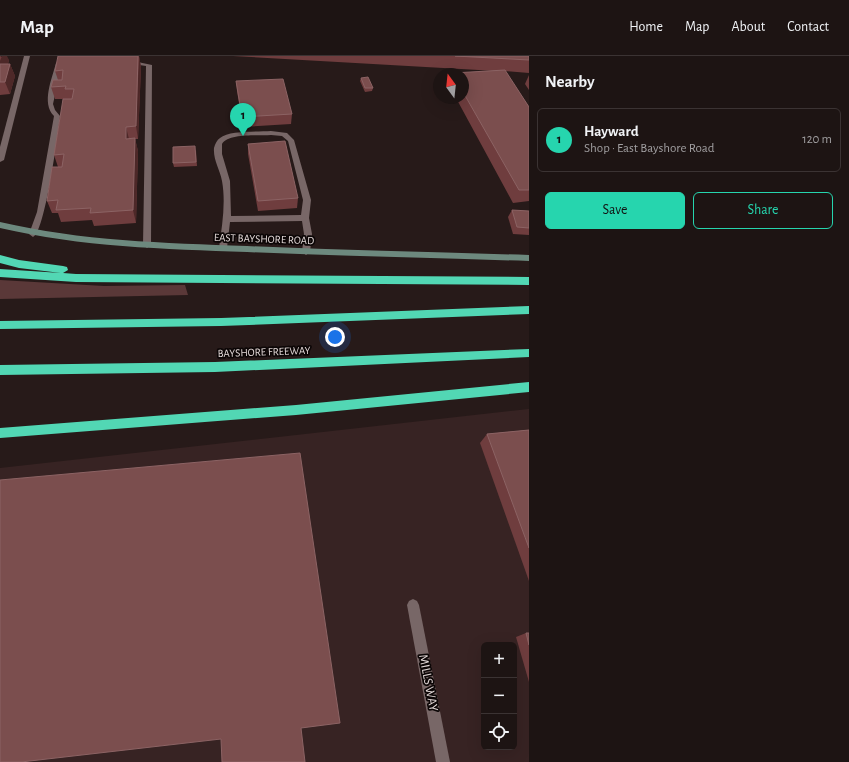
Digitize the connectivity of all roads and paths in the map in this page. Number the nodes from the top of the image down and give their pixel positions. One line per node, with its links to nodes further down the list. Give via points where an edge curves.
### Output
1 (27, 56): 4 (street)
2 (62, 58): 8 (street, via 50,104 57,116 41,212)
3 (124, 62): 9 (street, via 149,65)
4 (0, 160)
5 (305, 218): 6 (street); 6 (street, via 307,200 292,140 289,136 278,133 231,136 222,139 218,144 226,181); 11 (street, via 308,234)
6 (228, 220): 10 (street)
7 (0, 225): 8 (street, EAST BAYSHORE ROAD)
8 (33, 234): 9 (street, EAST BAYSHORE ROAD, via 85,242)
9 (147, 245): 10 (street, EAST BAYSHORE ROAD)
10 (223, 248): 11 (street, EAST BAYSHORE ROAD)
11 (306, 252): 12 (street, EAST BAYSHORE ROAD)
12 (529, 258)
13 (0, 259): 15 (highway, via 46,269 79,272)
14 (0, 273): 15 (highway, via 76,278)
15 (222, 278): 16 (highway)
16 (529, 281)
17 (529, 310): 18 (highway, via 229,322)
18 (0, 325)
19 (529, 353): 20 (highway, BAYSHORE FREEWAY, via 223,366)
20 (0, 370)
21 (529, 386): 22 (highway, via 296,410)
22 (0, 433)
23 (413, 605): 24 (street, MILLS WAY)
24 (443, 762)

